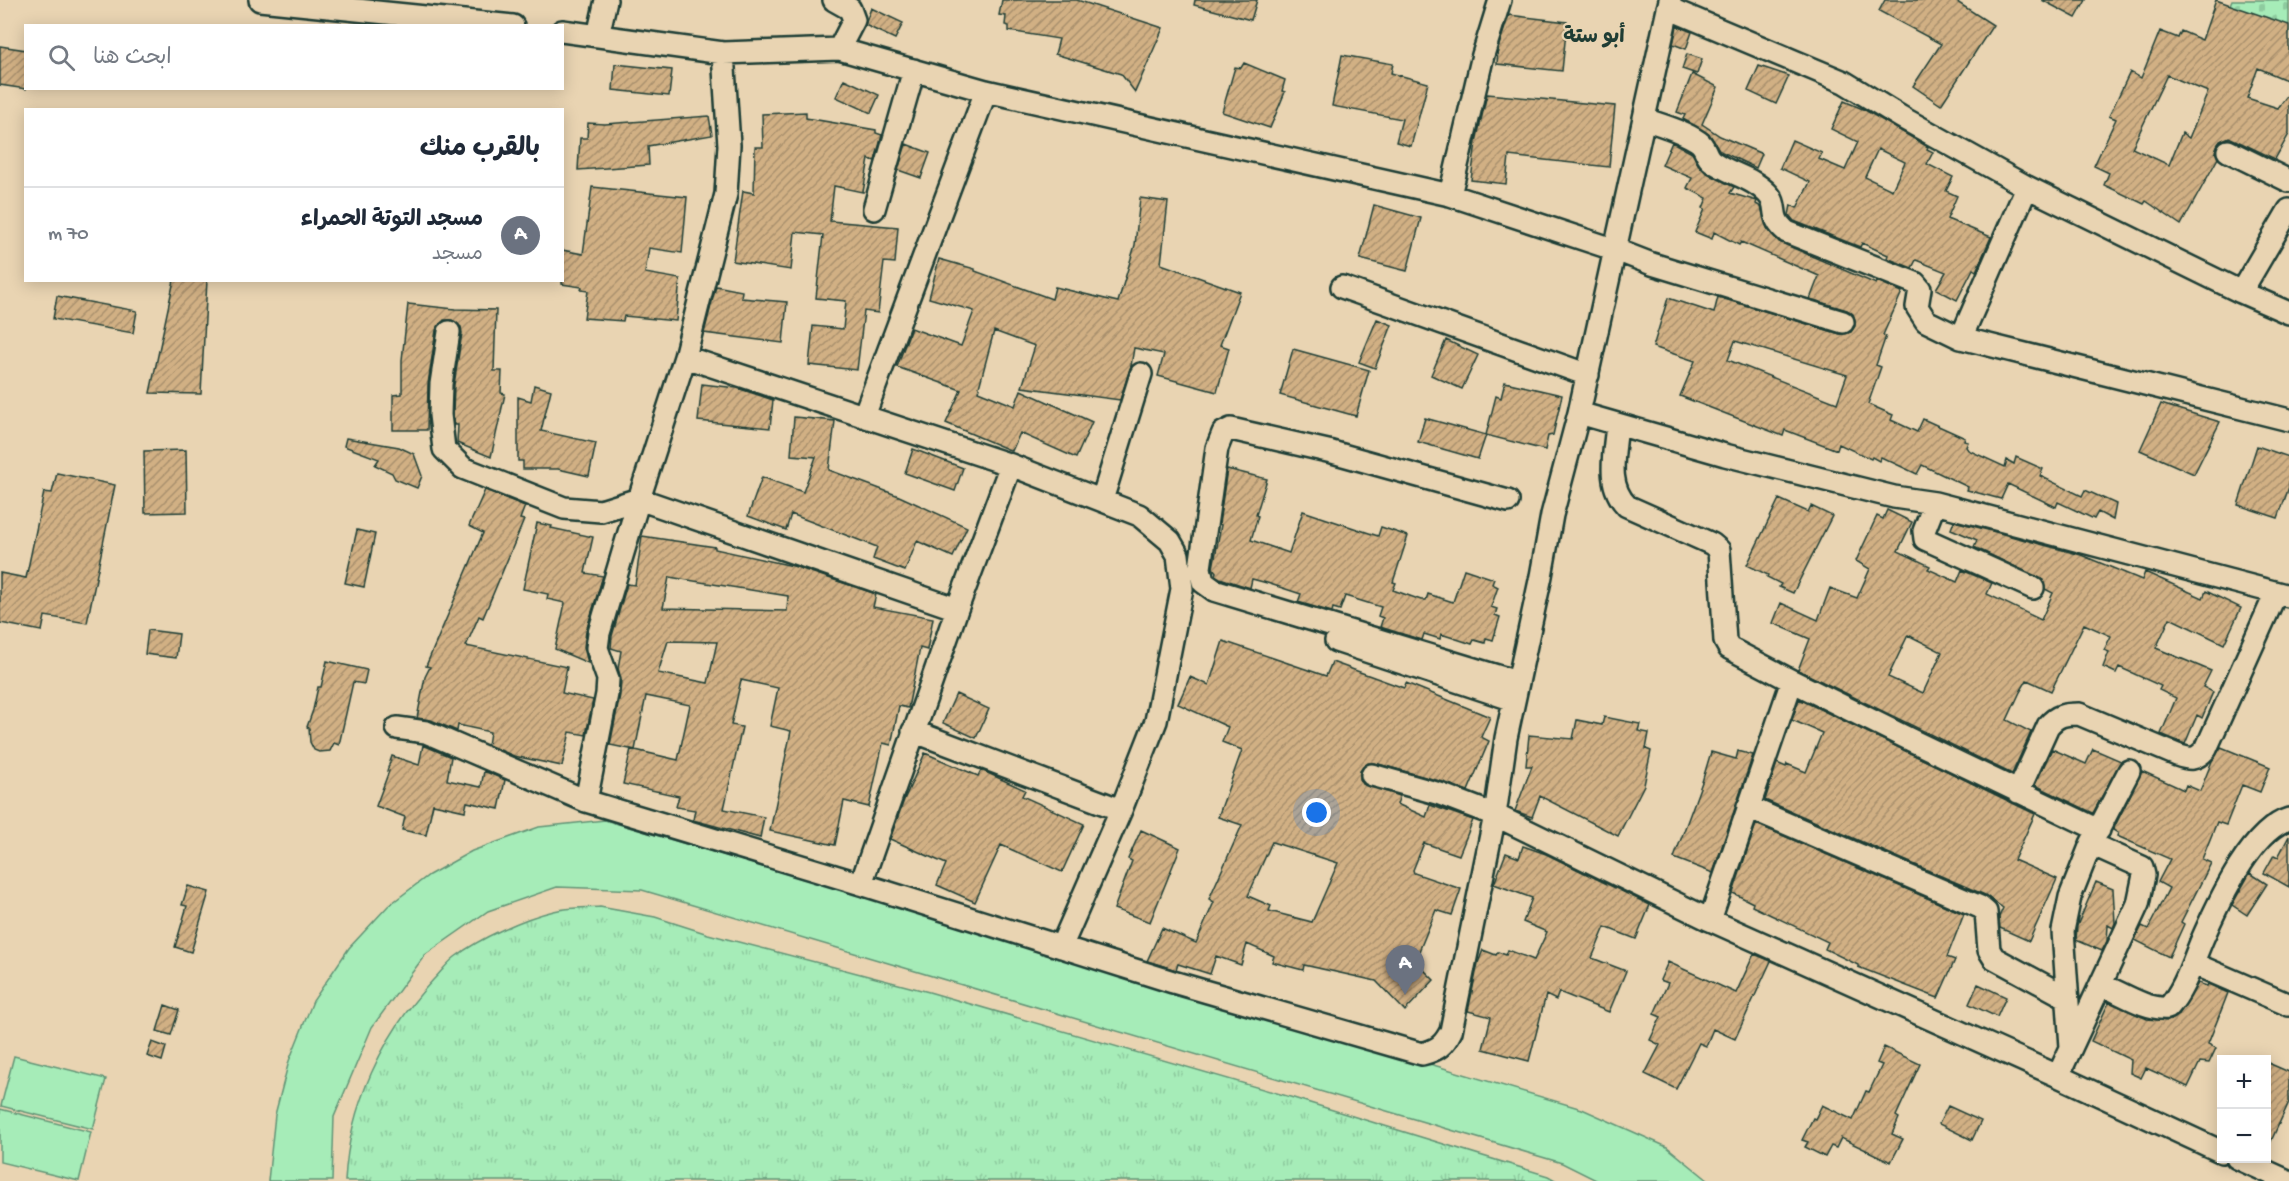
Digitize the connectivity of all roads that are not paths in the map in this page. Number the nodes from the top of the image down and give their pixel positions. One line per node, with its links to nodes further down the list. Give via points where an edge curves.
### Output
1 (260, 0): 6 (street)
2 (606, 0): 9 (street)
3 (834, 0): 10 (street, via 850,9 854,20)
4 (1500, 0): 18 (street)
5 (1669, 4): 14 (street); 17 (street, via 1844,81 1900,117)
6 (431, 8): 7 (street)
7 (504, 24)
8 (564, 32): 9 (street)
9 (598, 36): 11 (street)
10 (839, 49): 11 (street); 12 (street)
11 (723, 53): 28 (street, via 729,145 726,194)
12 (914, 70): 13 (street); 19 (street)
13 (986, 91): 18 (street); 32 (street)
14 (1644, 118): 21 (street); 27 (street, via 1697,140 1711,160 1755,183 1768,194 1777,224 1786,232 1915,283 1920,289 1917,307 1926,321)
15 (2228, 151): 16 (street)
16 (2289, 181)
17 (2027, 187): 23 (street); 27 (street)
18 (1450, 195): 21 (street)
19 (874, 209)
20 (2289, 210): 23 (street)
21 (1616, 250): 25 (street); 30 (street)
22 (1342, 287): 30 (street)
23 (2241, 291): 24 (street)
24 (2289, 312)
25 (1843, 322)
26 (449, 332): 36 (street, via 440,415 444,449 462,468 564,508 601,511)
27 (1961, 338): 33 (street)
28 (685, 357): 32 (street); 36 (street)
29 (1141, 374): 37 (street)
30 (1588, 375): 31 (street)
31 (1579, 413): 34 (street); 45 (street, via 1552,515)
32 (864, 416): 35 (street)
33 (2289, 420)
34 (1617, 424): 39 (street, via 1748,461 1894,497); 44 (street, via 1612,483 1618,497 1627,506 1719,550 1725,641 1730,648)
35 (1011, 465): 37 (street); 43 (street)
36 (639, 500): 43 (street); 51 (street, via 599,633 597,648 608,678 607,693)
37 (1102, 500): 41 (street, via 1139,514 1170,541 1178,555)
38 (1508, 501): 45 (street, via 1232,429 1223,433 1217,448 1200,568 1203,582 1214,590)
39 (1935, 503): 40 (street, via 1923,534 1929,542); 42 (street)
40 (2032, 588)
41 (1182, 589): 45 (street); 53 (street, via 1156,721)
42 (2283, 595): 50 (street, via 2198,758 2183,758 2079,714 2066,714 2055,717 2048,726)
43 (957, 609): 47 (street)
44 (1792, 681): 50 (street); 52 (street)
45 (1516, 691): 54 (street)
46 (397, 728): 51 (street, via 426,732)
47 (914, 731): 53 (street); 57 (street)
48 (2129, 771): 56 (street)
49 (1372, 775): 54 (street)
50 (2018, 792): 56 (street)
51 (586, 801): 57 (street)
52 (1748, 807): 58 (street); 62 (street, via 1980,907 1986,912 1989,950 1994,958)
53 (1121, 810): 59 (street)
54 (1495, 815): 58 (street); 59 (street, via 1451,1030 1434,1051 1422,1054)
55 (2289, 819): 60 (street, via 2267,830 2253,846 2204,934)
56 (2095, 837): 61 (street, via 2142,867 2144,875 2138,904); 62 (street, via 2070,897 2063,931)
57 (861, 884): 59 (street)
58 (1710, 920): 65 (street)
59 (1061, 947)
60 (2194, 964): 61 (street, via 2168,1008 2147,1005); 63 (street)
61 (2102, 985): 64 (street)
62 (2066, 997): 64 (street)
63 (2289, 1005)
64 (2071, 1047): 65 (street)
65 (2058, 1076): 66 (street)
66 (2217, 1150)
67 (2248, 1163): 68 (street)
68 (2288, 1181)

